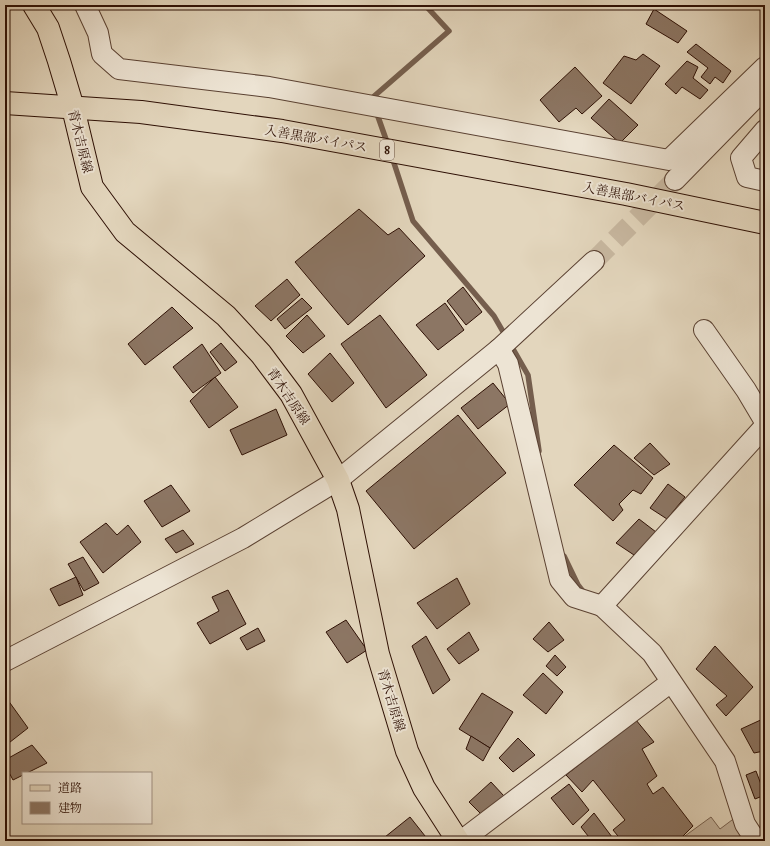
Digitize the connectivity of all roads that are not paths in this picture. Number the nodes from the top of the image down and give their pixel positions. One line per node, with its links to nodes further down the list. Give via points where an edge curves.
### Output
1 (34, 5): 6 (main road, 青木吉原線, via 48,28)
2 (86, 5): 3 (street, via 98,33 102,54 119,69 269,87 669,160)
3 (765, 67)
4 (765, 88): 8 (street)
5 (5, 103): 6 (main road, 入善黒部バイパス / 8)
6 (73, 108): 10 (main road, 入善黒部バイパス / 8, via 141,112 282,131 626,194); 16 (main road, 青木吉原線, via 92,187 125,232 226,316 261,354 291,394)
7 (765, 130): 9 (street, via 741,158 747,177)
8 (675, 180)
9 (765, 181)
10 (765, 223)
11 (594, 261): 13 (street)
12 (704, 330): 14 (street)
13 (499, 349): 16 (street); 17 (street, via 508,364 560,580 574,597)
14 (765, 422)
15 (765, 426): 17 (street)
16 (338, 480): 18 (street, via 243,538); 20 (main road, 青木吉原線, via 348,509 378,654 407,751 424,788)
17 (602, 606): 19 (street, via 652,653)
18 (5, 661)
19 (671, 682): 21 (street); 22 (street, via 725,761 745,824)
20 (458, 841)
21 (461, 841)
22 (756, 841)

